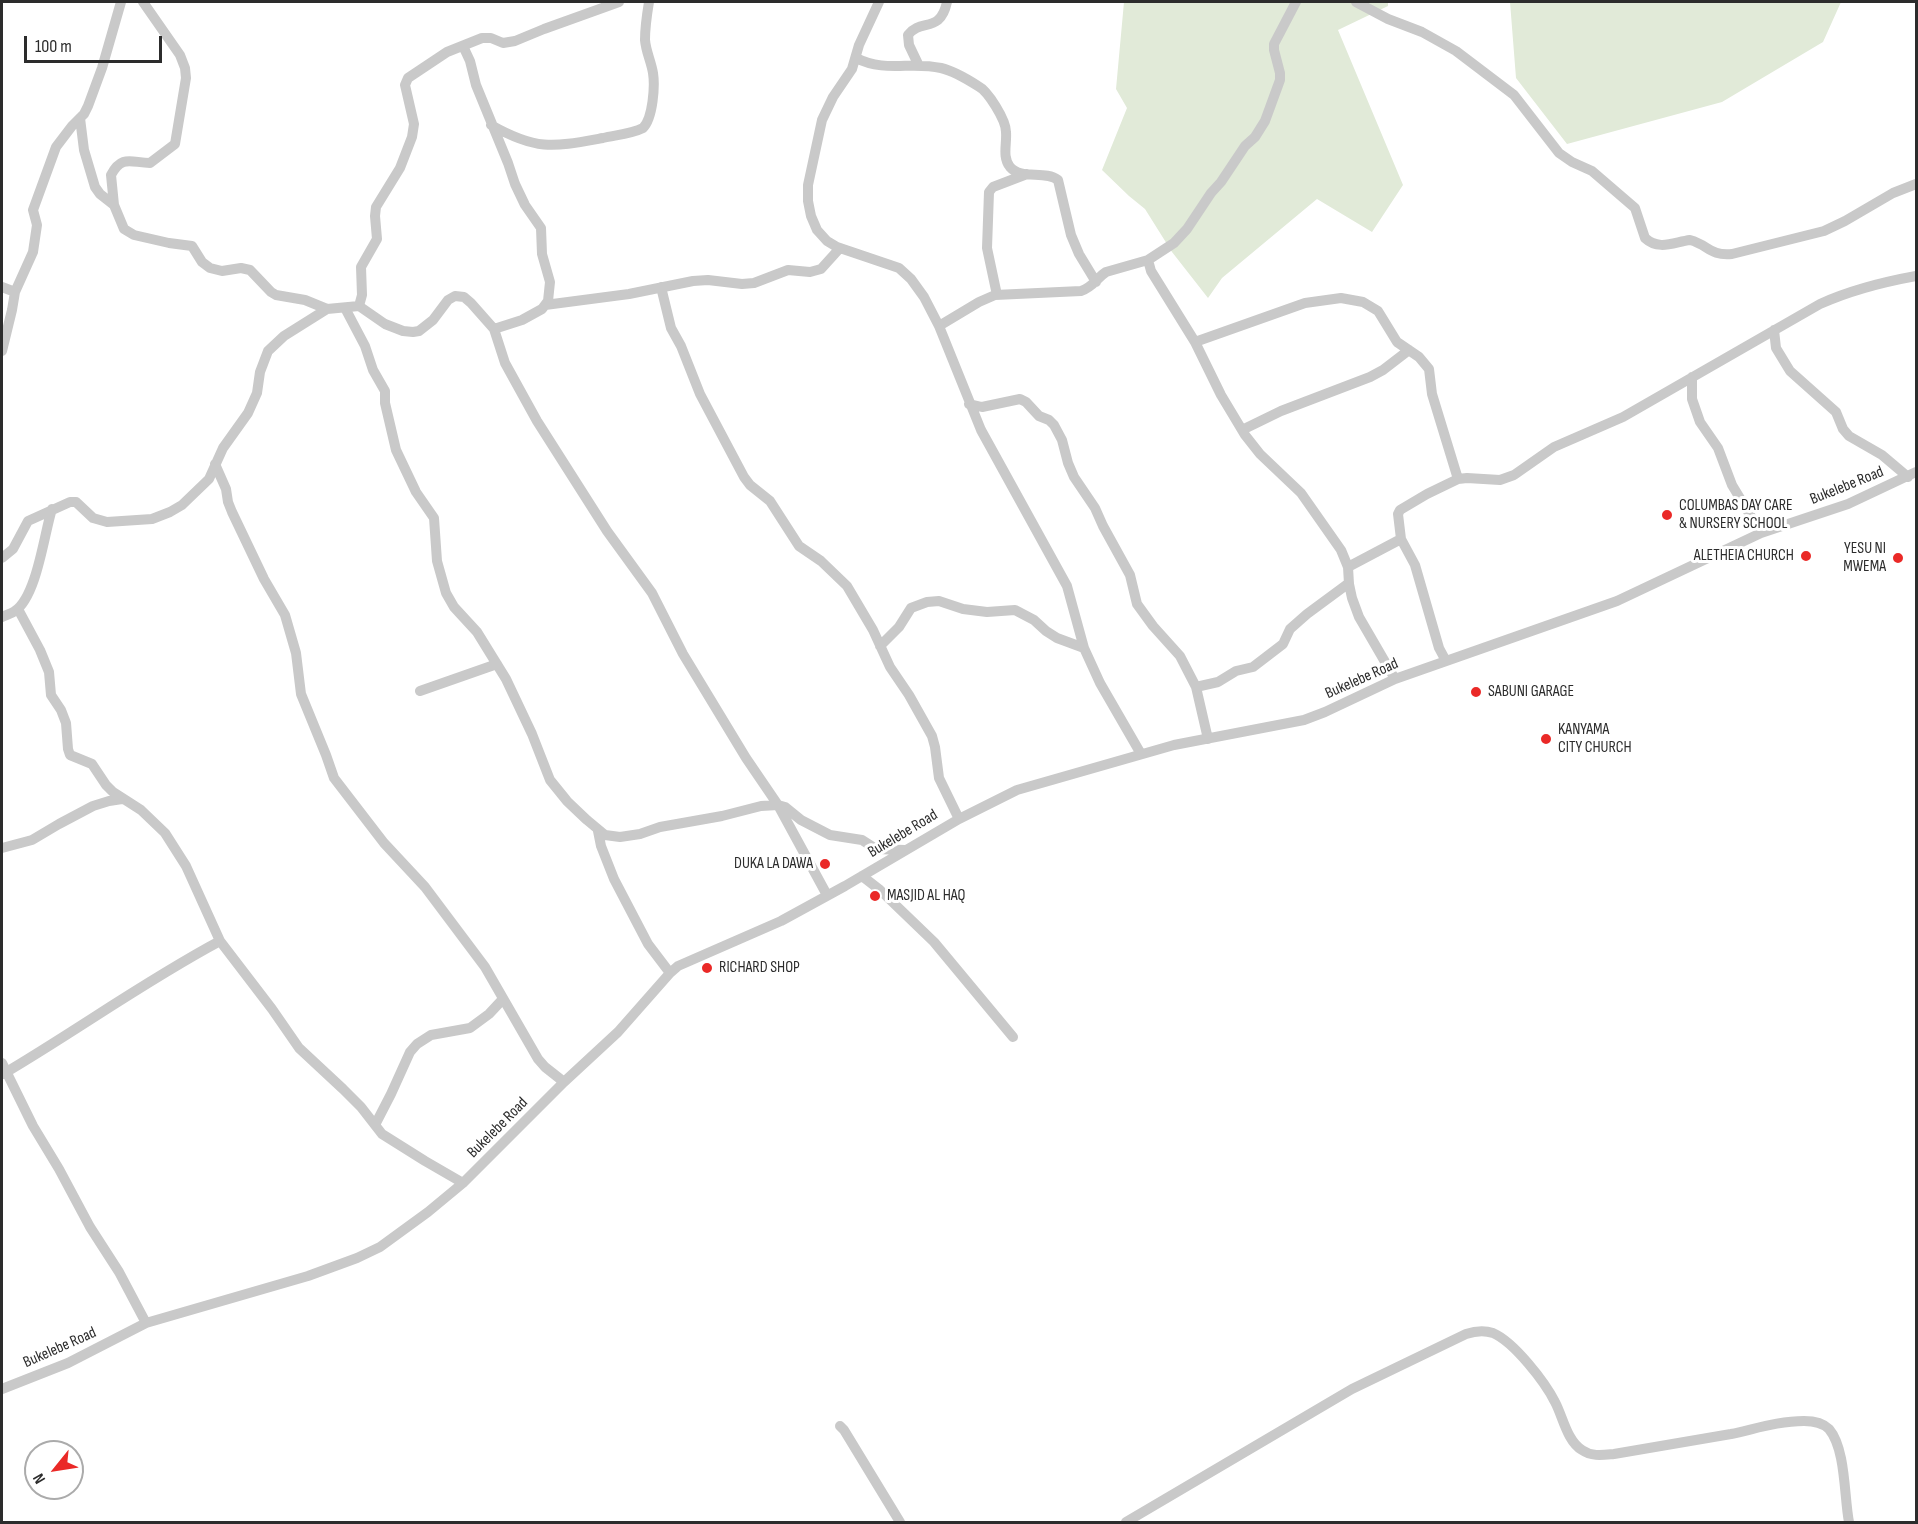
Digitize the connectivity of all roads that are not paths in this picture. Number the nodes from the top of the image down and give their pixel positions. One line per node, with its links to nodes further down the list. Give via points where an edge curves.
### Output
1 (121, 2): 12 (street, via 99,79)
2 (143, 2): 16 (street, via 180,55 186,78 175,144 150,163 131,160 119,164 111,175)
3 (619, 2): 9 (street, via 515,41 503,43 488,37)
4 (650, 2): 13 (street, via 645,38 653,84 650,117 643,128 543,146 525,142)
5 (879, 2): 10 (street)
6 (947, 2): 11 (street, via 939,19 908,35 907,42)
7 (1296, 2): 18 (street, via 1274,44 1280,80 1265,121 1187,229)
8 (1356, 2): 15 (street, via 1446,46 1514,95 1559,153 1592,171 1635,208 1645,238 1658,245 1694,241 1722,255 1791,240 1824,231)
9 (463, 46): 13 (street); 26 (street, via 414,72 406,82 414,124 412,137 398,172 376,207 377,239 360,269)
10 (856, 58): 11 (street, via 877,66); 17 (street, via 822,120 808,185 808,207 817,230)
11 (919, 66): 14 (street, via 944,69 984,90 1004,122 1008,164 1014,171)
12 (80, 118): 16 (street, via 95,186); 23 (street, via 51,159 33,210 37,225 33,252)
13 (491, 125): 25 (street, via 525,205 541,228 542,254 550,282)
14 (1028, 174): 20 (street, via 1058,180 1071,235); 24 (street, via 989,192 987,248)
15 (1917, 184)
16 (114, 205): 28 (street, via 124,229 134,235 192,246 210,268 250,270 276,295)
17 (840, 248): 22 (street, via 827,264 814,271 788,270 742,284 701,280); 29 (street, via 902,270 924,297)
18 (1148, 260): 20 (street, via 1107,272); 32 (street)
19 (1917, 276): 31 (street, via 1844,294)
20 (1096, 282): 24 (street, via 1082,291)
21 (2, 287): 23 (street)
22 (661, 287): 25 (street); 49 (street, via 671,328 744,477 770,501 799,546 845,584)
23 (15, 292): 34 (street)
24 (997, 295): 29 (street)
25 (545, 305): 30 (street, via 522,320)
26 (359, 306): 27 (street); 30 (street, via 391,327 413,332 433,320 448,300 460,296)
27 (345, 308): 28 (street); 52 (street, via 385,391 403,466 434,518 437,561 446,593)
28 (327, 309): 38 (street, via 268,351 254,403)
29 (939, 326): 36 (street)
30 (494, 328): 59 (street, via 506,363 537,421 652,593 683,654)
31 (1774, 330): 35 (street); 39 (street, via 1776,348 1790,371 1836,412 1842,429)
32 (1195, 342): 33 (street, via 1305,303 1341,298 1363,302 1378,311 1397,342); 37 (street)
33 (1409, 350): 37 (street, via 1383,370); 40 (street, via 1425,363 1430,373 1432,394)
34 (2, 351)
35 (1692, 377): 40 (street, via 1623,417 1554,447 1514,475 1490,480); 42 (street, via 1692,399 1700,422 1718,448 1732,484)
36 (969, 404): 50 (street, via 1063,577); 54 (street, via 982,407 1020,399 1051,421 1074,477 1130,575 1137,604 1180,656)
37 (1242, 430): 45 (street, via 1260,454 1301,493)
38 (215, 464): 41 (street, via 206,483 182,505 162,516 107,522 93,518 74,502); 68 (street, via 232,512 285,615 296,653 301,694 334,778 384,843 433,897 485,967)
39 (1912, 475): 42 (street, Bukelebe Road, via 1848,504)
40 (1458, 479): 43 (street, via 1399,511)
41 (52, 510): 44 (street, via 28,521 13,549); 47 (street, via 33,579)
42 (1761, 532): 51 (street, Bukelebe Road, via 1617,601)
43 (1401, 539): 45 (street); 51 (street, via 1415,565)
44 (2, 558)
45 (1348, 567): 46 (street)
46 (1349, 583): 53 (street, via 1359,618); 54 (street, via 1307,614 1290,629 1283,645 1253,667)
47 (18, 609): 48 (street); 58 (street, via 49,672 51,695 66,723 69,753 92,764)
48 (2, 617)
49 (880, 646): 50 (street, via 911,608 939,601 987,612 1015,610 1057,638); 60 (street, via 932,736 939,778)
50 (1084, 648): 57 (street, via 1104,692)
51 (1446, 661): 53 (street, Bukelebe Road)
52 (496, 664): 55 (street); 61 (street, via 532,734 550,780)
53 (1395, 679): 56 (street, Bukelebe Road, via 1304,720)
54 (1196, 687): 56 (street)
55 (420, 691)
56 (1208, 739): 57 (street, Bukelebe Road)
57 (1141, 754): 60 (street, Bukelebe Road, via 1017,790)
58 (122, 800): 62 (street, via 93,806 32,840); 66 (street, via 141,810 165,834 186,866)
59 (778, 805): 61 (street, via 630,836 613,837); 63 (street, via 830,834 862,840 879,850); 65 (street)
60 (958, 819): 63 (street, Bukelebe Road)
61 (598, 831): 67 (street, via 614,879 648,944)
62 (2, 848)
63 (905, 850): 64 (street, Bukelebe Road)
64 (862, 876): 65 (street, Bukelebe Road); 69 (street, via 934,942)
65 (827, 895): 67 (street, Bukelebe Road)
66 (220, 941): 70 (street, via 33,1057); 72 (street, via 298,1048 344,1089)
67 (670, 973): 71 (street, Bukelebe Road, via 618,1032)
68 (503, 999): 71 (street, via 538,1059); 72 (street, via 470,1028 431,1035 417,1044)
69 (1012, 1037)
70 (3, 1070): 74 (street)
71 (564, 1082): 73 (street, Bukelebe Road)
72 (375, 1125): 73 (street, via 390,1139)
73 (463, 1183): 74 (street, Bukelebe Road, via 400,1234 357,1258)
74 (146, 1323): 75 (street, Bukelebe Road, via 68,1363)
75 (2, 1389)
76 (840, 1426): 77 (street)
77 (900, 1522)
78 (1125, 1522): 79 (street, via 1352,1389 1466,1334 1483,1331 1503,1339 1530,1367 1555,1402 1575,1444 1597,1456 1782,1422 1805,1421 1827,1427 1842,1464)
79 (1849, 1522)

